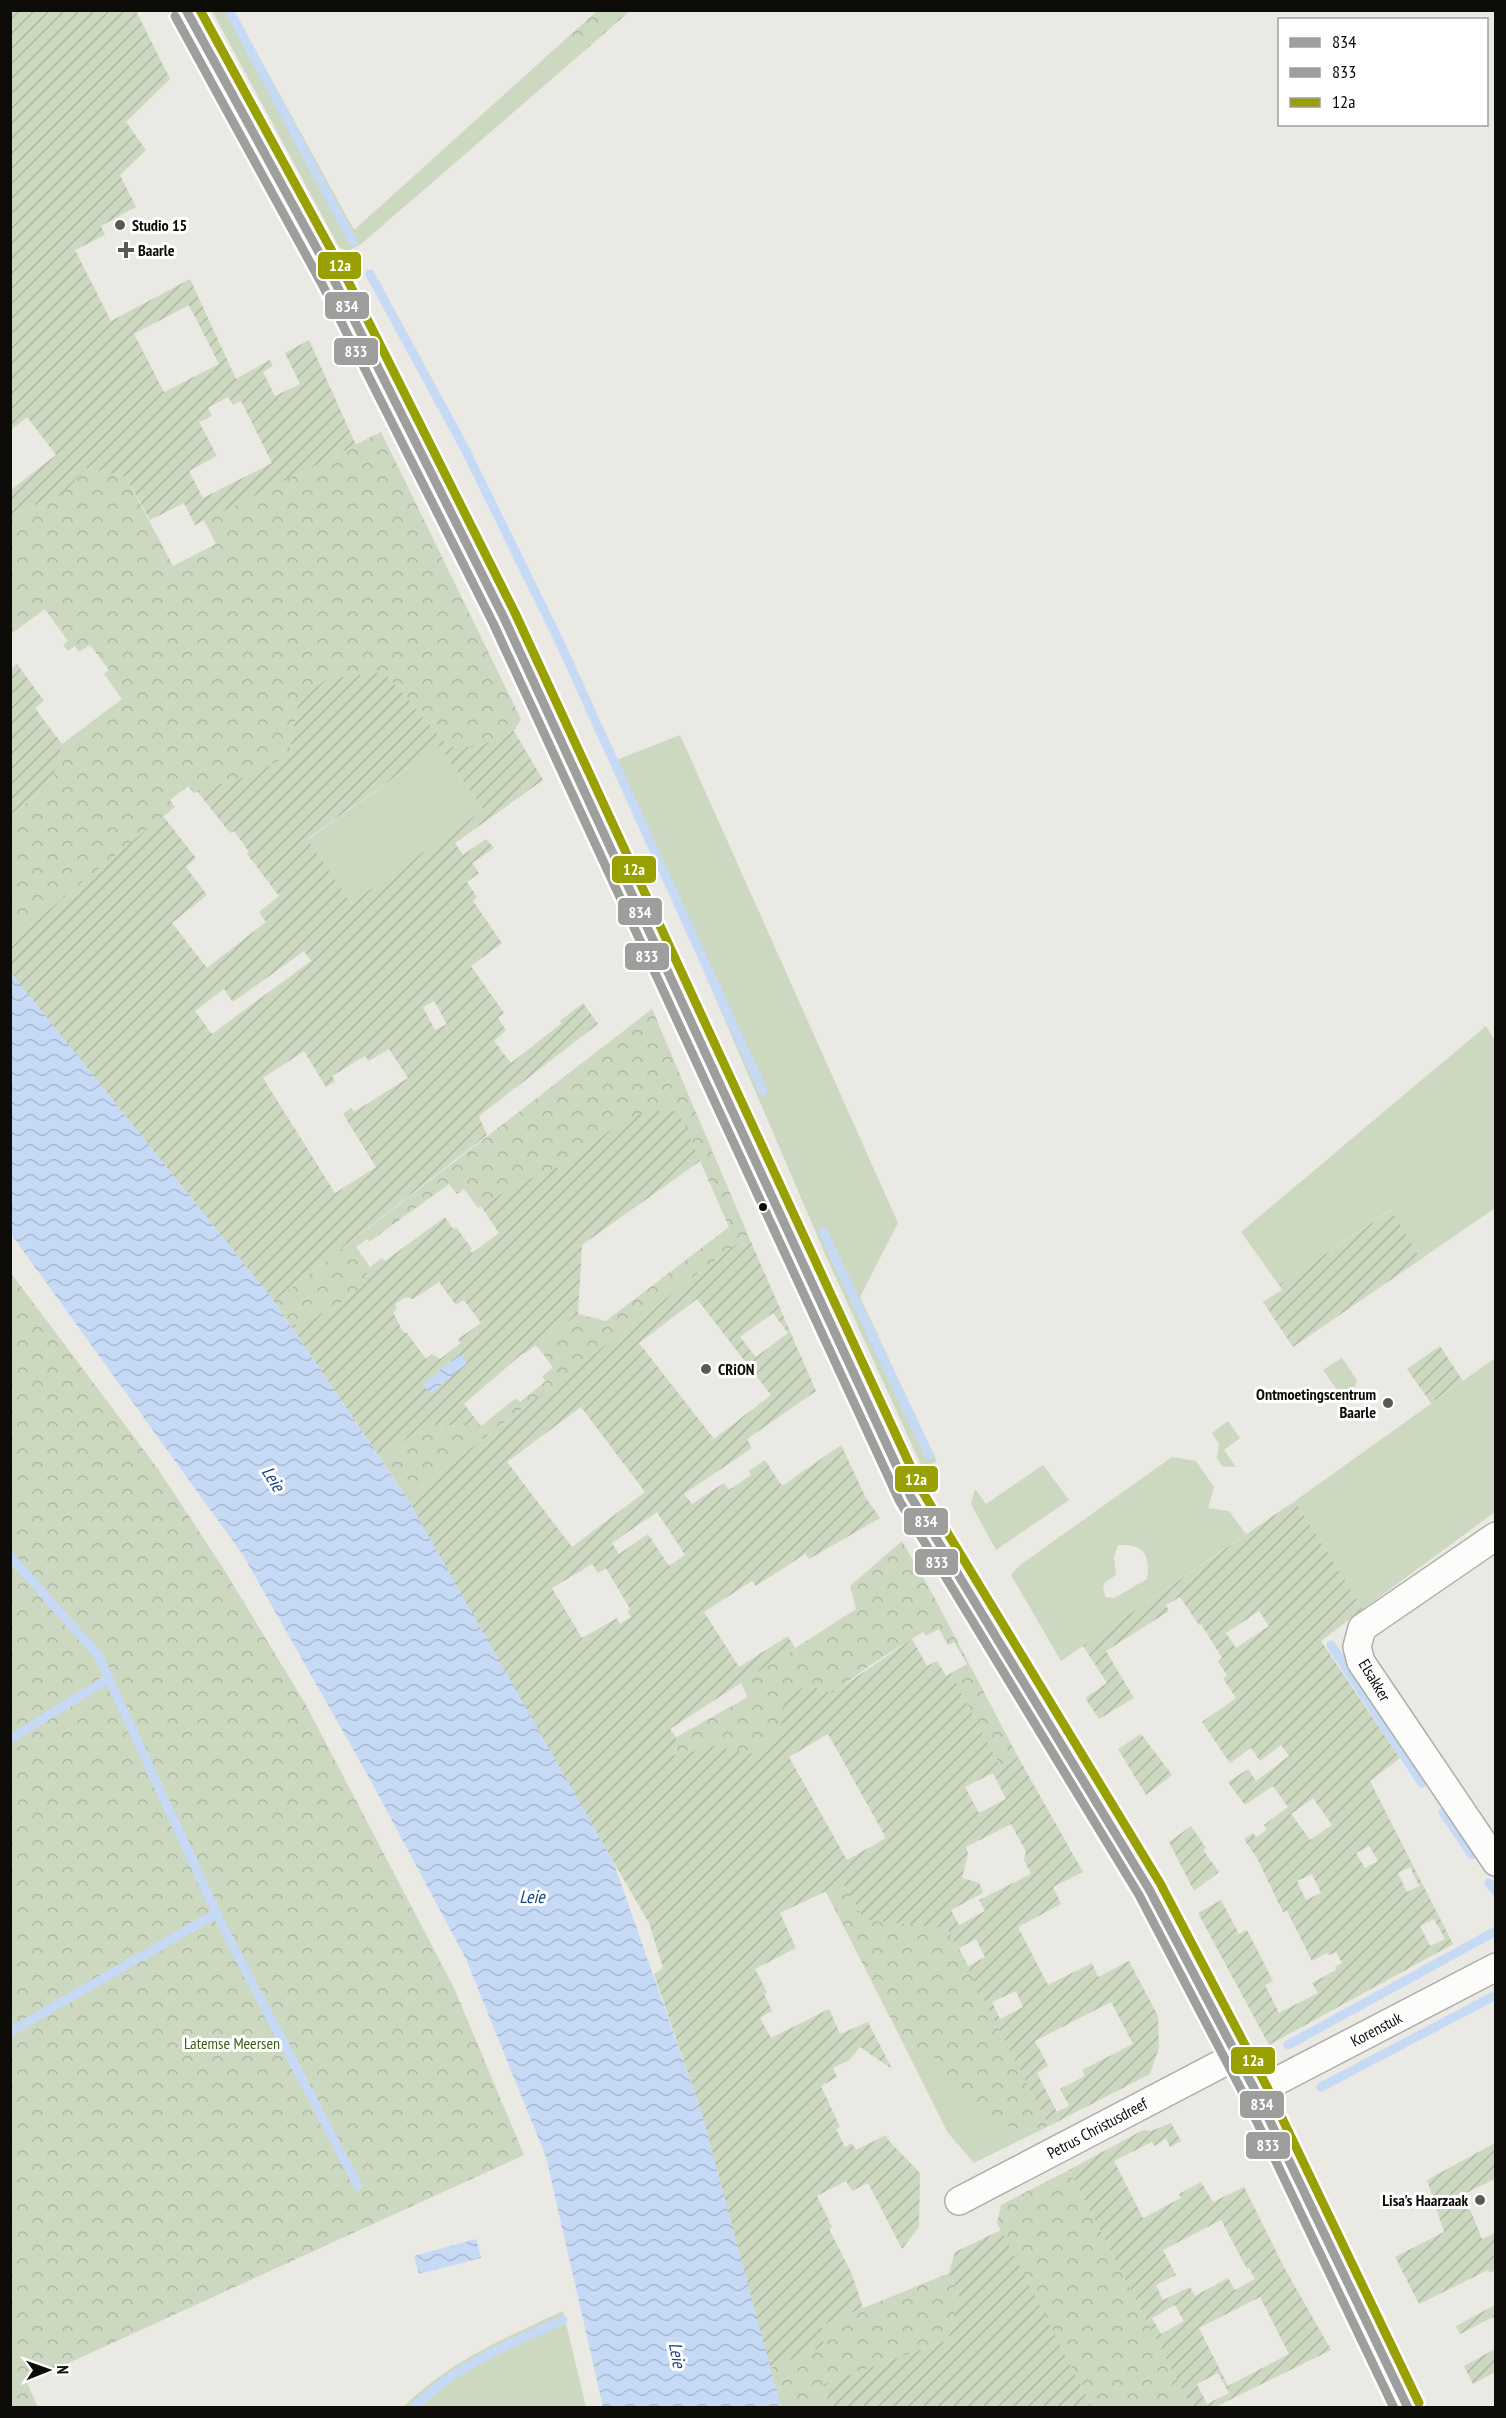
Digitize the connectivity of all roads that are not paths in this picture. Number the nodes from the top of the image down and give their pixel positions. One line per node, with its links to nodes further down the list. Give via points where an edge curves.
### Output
1 (186, 10): 5 (main road, via 334,280 504,618 911,1497 1149,1889)
2 (1496, 1536): 3 (street, Elsakker, via 1362,1628 1357,1647 1361,1662)
3 (1496, 1862)
4 (1496, 1967): 6 (street, Korenstuk)
5 (1236, 2056): 6 (main road); 7 (street, Petrus Christusdreef)
6 (1256, 2092): 8 (main road)
7 (959, 2201)
8 (1408, 2408)

